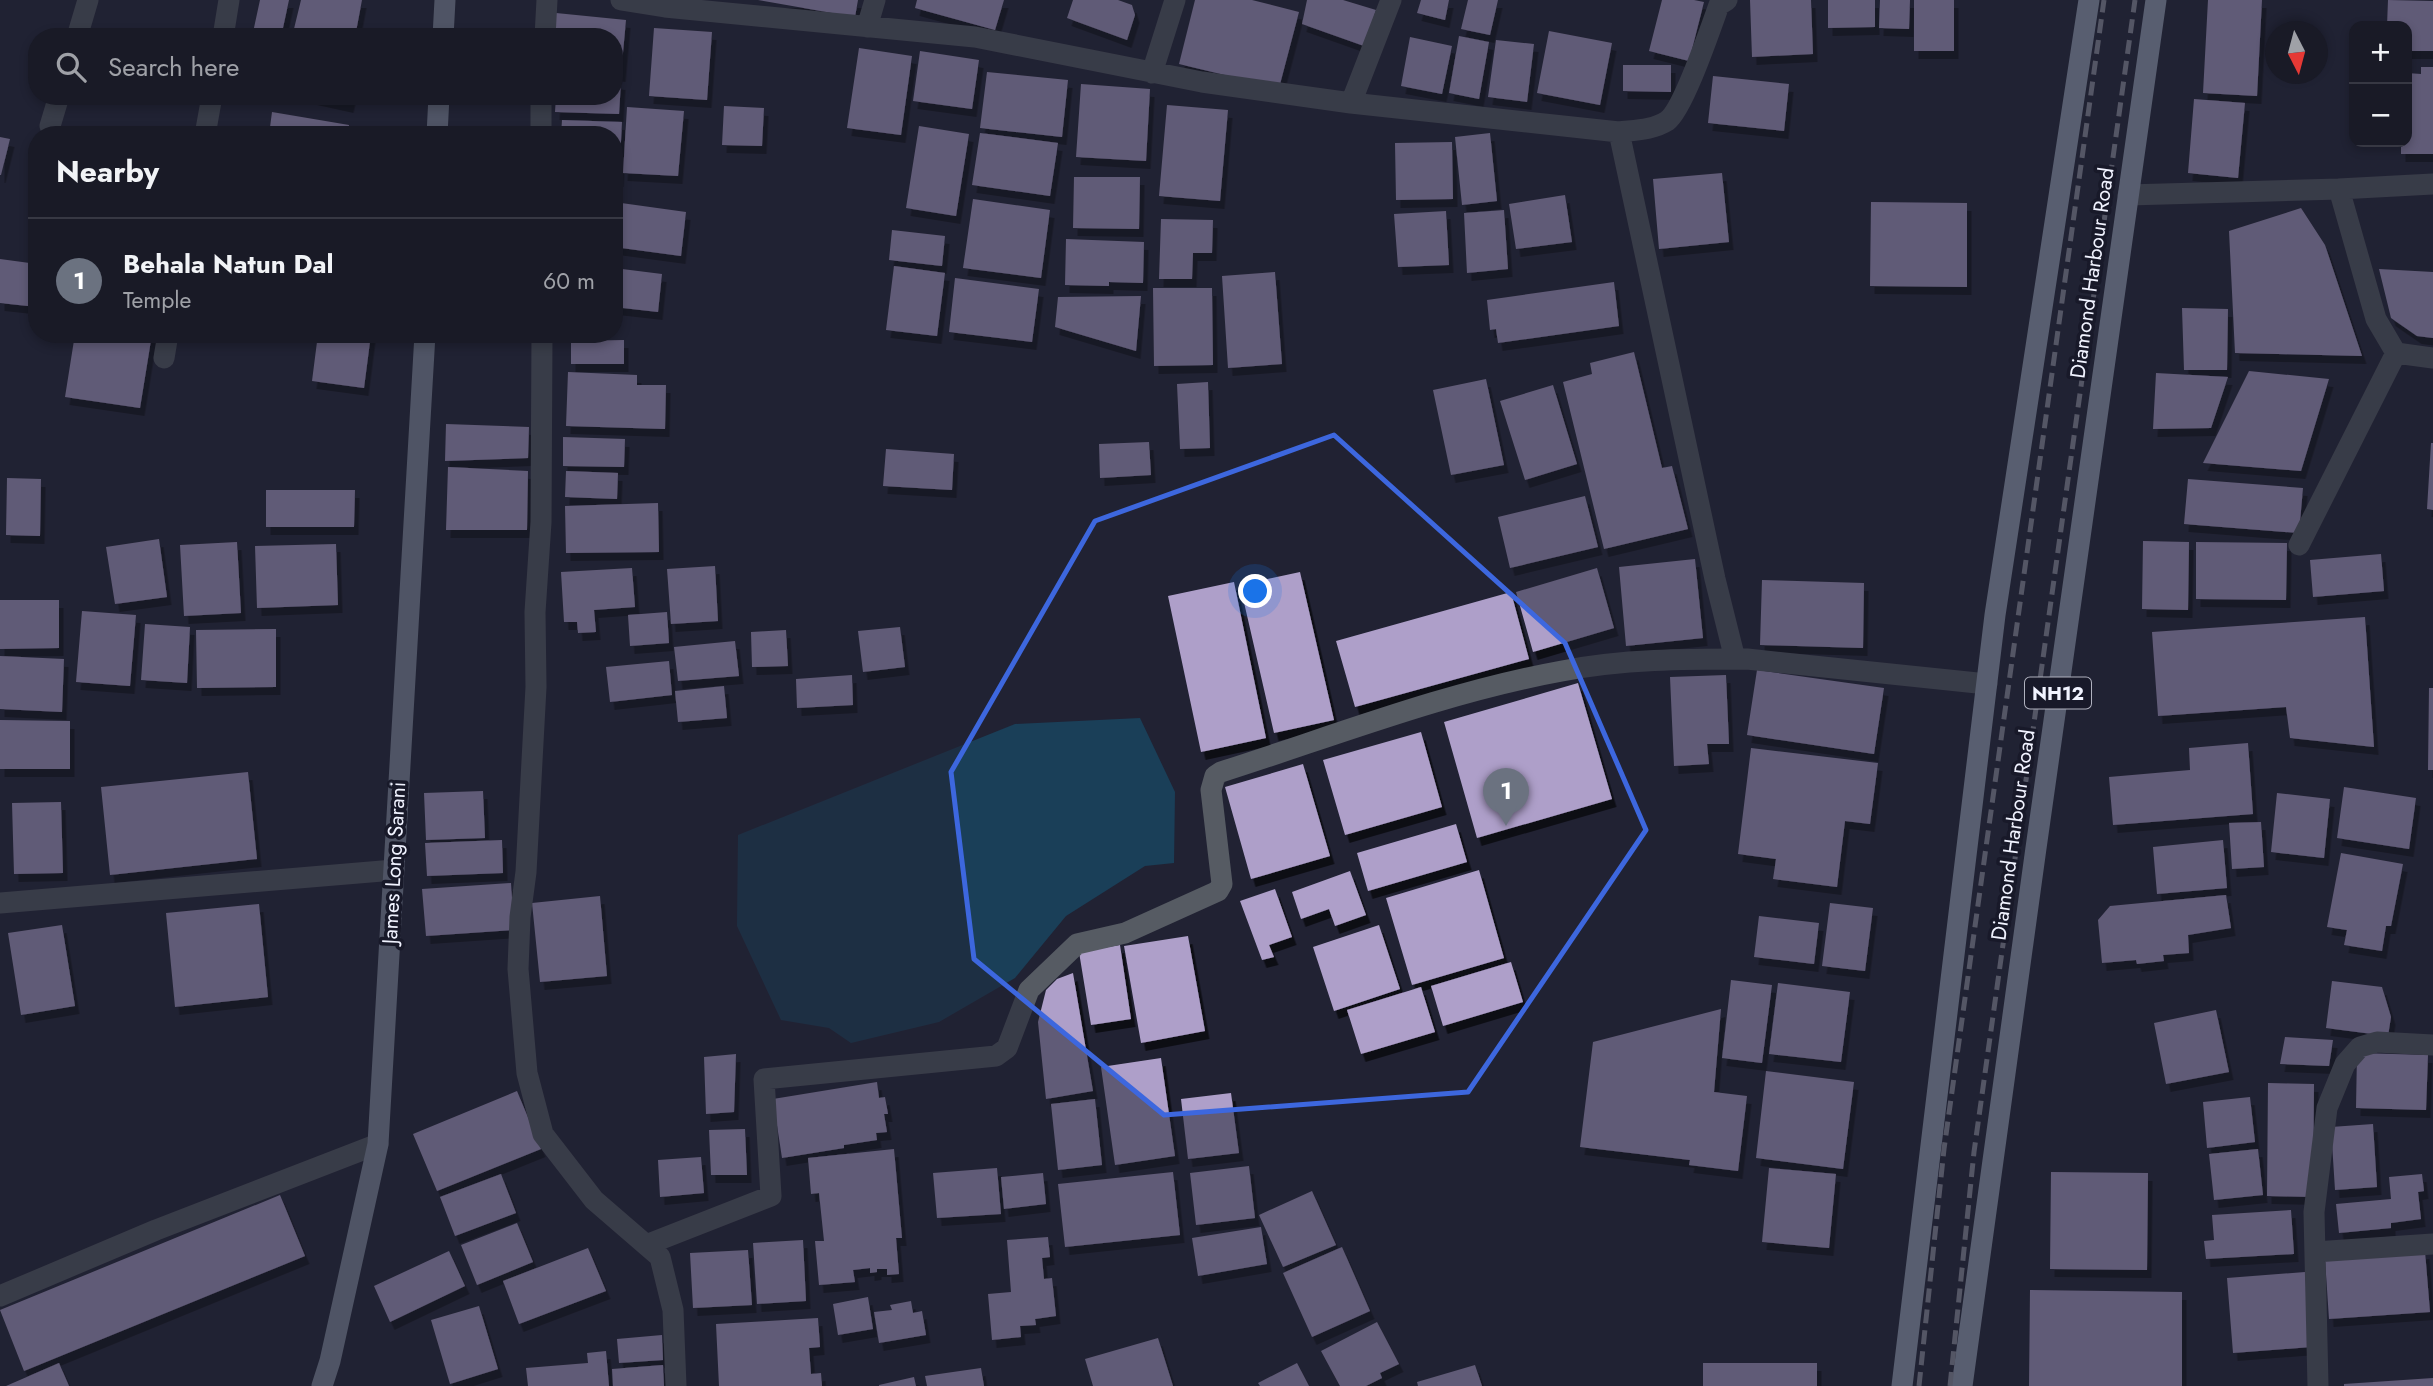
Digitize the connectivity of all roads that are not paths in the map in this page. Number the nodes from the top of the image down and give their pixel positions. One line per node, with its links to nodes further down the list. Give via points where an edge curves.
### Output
1 (88, 0): 13 (street)
2 (229, 0): 14 (street)
3 (445, 0): 15 (main road)
4 (547, 0): 16 (street)
5 (621, 0): 12 (street)
6 (875, 0): 12 (street)
7 (1175, 0): 17 (street)
8 (1391, 0): 18 (street)
9 (1727, 0): 27 (street, via 1719,5 1669,120 1651,128)
10 (2090, 0): 39 (highway, Diamond Harbour Road)
11 (2156, 0): 30 (highway, Diamond Harbour Road / NH12)
12 (867, 27): 17 (street, via 975,37)
13 (80, 28)
14 (224, 28)
15 (443, 28)
16 (545, 28)
17 (1152, 74): 18 (street)
18 (1351, 103): 27 (street)
19 (56, 105): 23 (street)
20 (210, 105): 24 (street)
21 (439, 105): 25 (main road)
22 (541, 105): 26 (street)
23 (50, 126)
24 (207, 126)
25 (437, 126)
26 (541, 126)
27 (1619, 132): 38 (street)
28 (2433, 184): 29 (street)
29 (2339, 189): 30 (street); 34 (street, via 2376,319)
30 (2128, 195): 51 (highway, Diamond Harbour Road / NH12)
31 (166, 343): 35 (street)
32 (424, 343): 40 (main road, James Long Sarani)
33 (542, 343): 45 (street, via 536,687 518,969 527,1073 543,1134 594,1200)
34 (2396, 353): 36 (street); 37 (street)
35 (164, 358)
36 (2433, 358)
37 (2299, 545)
38 (1735, 659): 39 (street); 45 (street, via 1617,664 1486,687 1221,772 1211,790 1222,884 1218,891 1125,933 1077,944 1029,990 1007,1048 996,1056 764,1079 771,1196)
39 (1987, 684): 50 (highway, Diamond Harbour Road)
40 (394, 870): 41 (street); 43 (main road, James Long Sarani)
41 (0, 903)
42 (2433, 1045): 46 (street, via 2378,1042 2360,1047 2345,1064 2328,1108 2314,1212)
43 (378, 1144): 47 (street); 48 (main road, James Long Sarani)
44 (2433, 1244): 46 (street)
45 (646, 1245): 49 (street, via 660,1257 673,1310)
46 (2315, 1252): 52 (street)
47 (0, 1296)
48 (322, 1386)
49 (676, 1386)
50 (1902, 1386)
51 (1962, 1386)
52 (2318, 1386)

